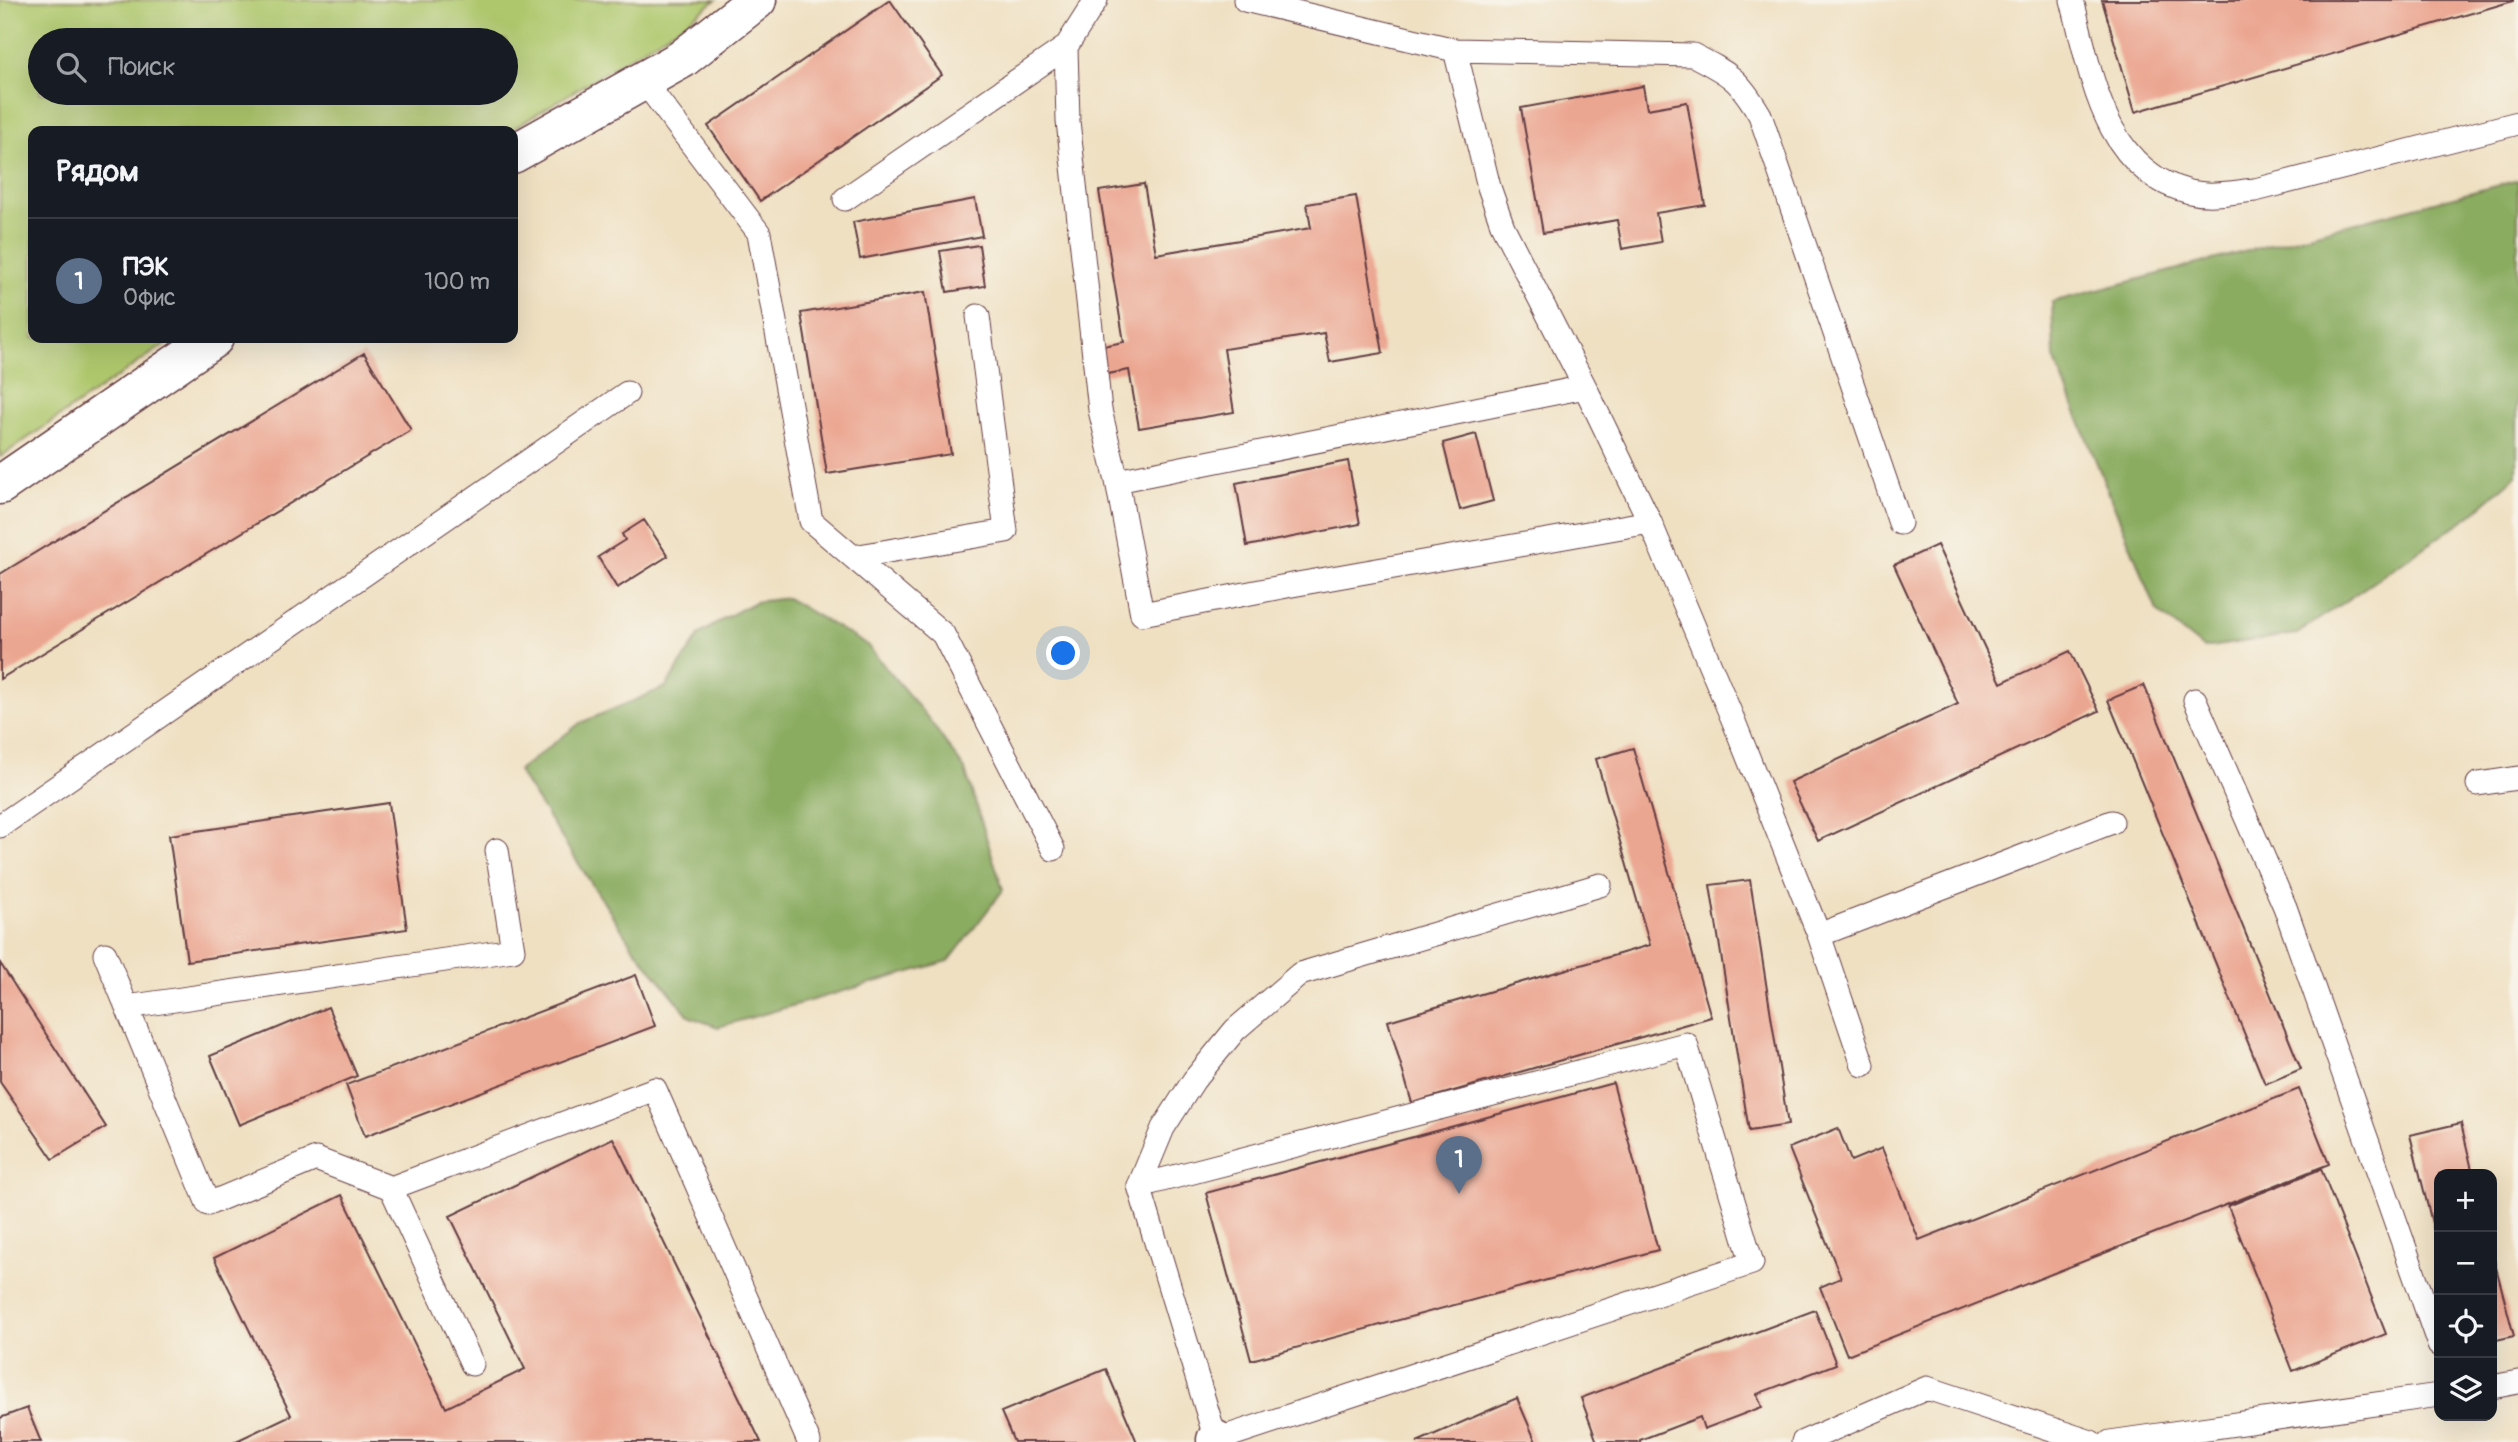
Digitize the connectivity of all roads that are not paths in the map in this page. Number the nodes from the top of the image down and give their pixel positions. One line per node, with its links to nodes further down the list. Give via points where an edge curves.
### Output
1 (757, 0): 7 (street, via 682,58)
2 (1096, 0): 5 (lane)
3 (1245, 0): 6 (lane)
4 (2072, 0): 8 (lane, via 2100,106 2127,153 2152,176 2190,192 2255,190)
5 (1066, 47): 10 (lane); 15 (lane, via 1068,121 1100,410)
6 (1455, 50): 13 (lane, via 1503,227); 18 (lane, via 1693,55 1744,87 1760,115)
7 (643, 80): 9 (street); 19 (lane, via 759,233 811,521)
8 (2518, 123)
9 (518, 151)
10 (845, 200)
11 (978, 316): 19 (lane, via 1006,531)
12 (207, 343): 16 (street)
13 (1586, 387): 15 (lane); 17 (lane)
14 (626, 393): 24 (lane)
15 (1117, 481): 17 (lane, via 1142,614)
16 (0, 485)
17 (1650, 522): 28 (lane)
18 (1900, 523)
19 (853, 557): 25 (lane, via 943,634)
20 (2196, 700): 34 (lane, via 2285,907)
21 (2518, 778): 22 (lane)
22 (2478, 784)
23 (2112, 822): 28 (lane)
24 (0, 826)
25 (1053, 849)
26 (497, 850): 30 (lane, via 513,950)
27 (1600, 885): 32 (lane, via 1300,974 1235,1030 1194,1080 1163,1128)
28 (1819, 935): 31 (lane)
29 (106, 954): 30 (lane)
30 (127, 1007): 33 (lane, via 208,1204 316,1159)
31 (1863, 1066)
32 (1139, 1186): 39 (lane); 39 (lane, via 1686,1044 1752,1263)
33 (391, 1188): 35 (lane); 40 (lane, via 655,1089)
34 (2434, 1331)
35 (472, 1364)
36 (2518, 1382): 37 (lane)
37 (2497, 1386)
38 (2434, 1396): 43 (lane)
39 (1217, 1441)
40 (809, 1442)
41 (1802, 1442): 42 (lane, via 1927,1388)
42 (2091, 1442)
43 (2110, 1442)

